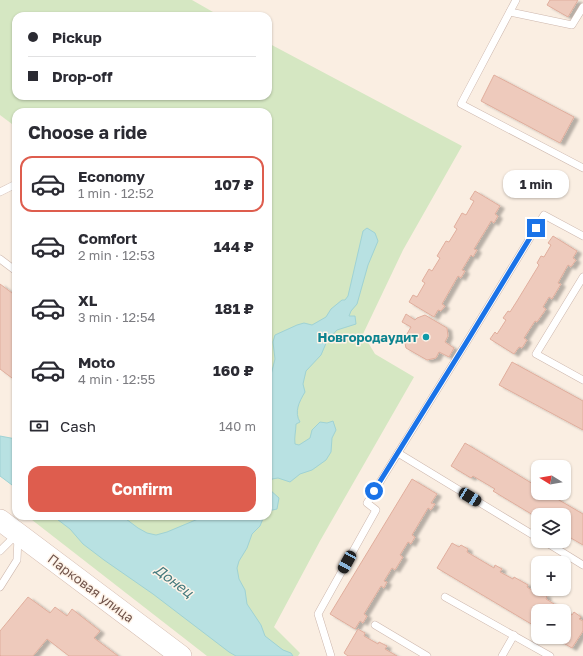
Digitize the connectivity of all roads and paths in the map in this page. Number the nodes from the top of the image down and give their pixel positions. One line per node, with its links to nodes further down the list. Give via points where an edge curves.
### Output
1 (516, 0): 3 (lane)
2 (583, 8): 3 (lane, via 572,25)
3 (510, 12): 4 (lane, via 461,104)
4 (583, 168)
5 (12, 186): 6 (lane)
6 (0, 192)
7 (583, 236): 12 (lane, via 544,215)
8 (0, 258): 9 (lane)
9 (12, 268)
10 (583, 277): 11 (lane, via 536,354)
11 (583, 380)
12 (398, 454): 15 (lane); 24 (lane, via 367,503 376,510 318,614)
13 (0, 520): 14 (street, Парковая улица)
14 (18, 533): 17 (lane); 19 (lane, via 16,560); 23 (street, Парковая улица)
15 (531, 534)
16 (555, 548): 18 (lane)
17 (0, 551)
18 (583, 565)
19 (0, 587)
20 (445, 597): 22 (lane)
21 (375, 625): 25 (lane)
22 (514, 635): 26 (lane); 27 (lane)
23 (181, 656)
24 (331, 656)
25 (427, 656)
26 (502, 656)
27 (550, 656)

